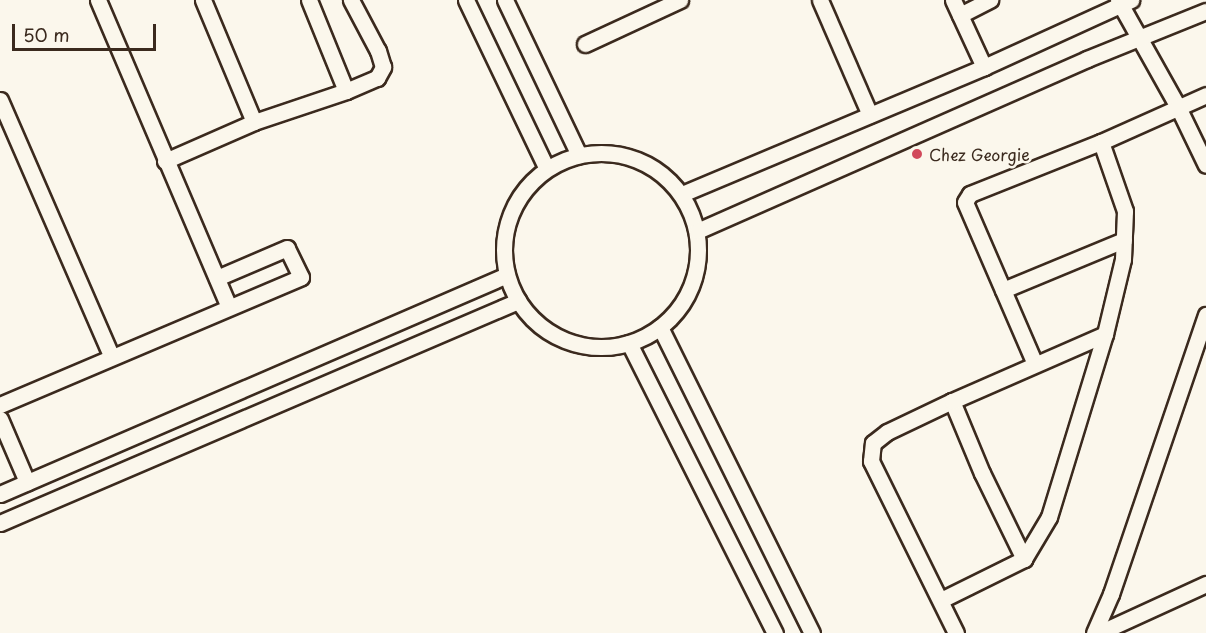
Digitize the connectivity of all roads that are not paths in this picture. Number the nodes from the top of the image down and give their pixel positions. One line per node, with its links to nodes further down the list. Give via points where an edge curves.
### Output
1 (98, 0): 25 (street)
2 (203, 0): 22 (street)
3 (309, 0): 17 (street)
4 (351, 0): 17 (street, via 383,67 377,78)
5 (466, 0): 27 (street)
6 (505, 0): 24 (street)
7 (680, 0): 15 (street)
8 (820, 0): 21 (street)
9 (952, 0): 13 (street)
10 (990, 0): 13 (street)
11 (1123, 1): 14 (street); 16 (street)
12 (1206, 11): 14 (street)
13 (960, 15): 16 (street)
14 (1139, 40): 20 (street); 29 (street, via 1087,59)
15 (585, 44)
16 (984, 67): 21 (street)
17 (346, 91): 22 (street)
18 (1206, 95): 20 (street)
19 (0, 100): 40 (street)
20 (1178, 107): 23 (street); 26 (street)
21 (870, 115): 28 (street)
22 (255, 122): 25 (street)
23 (1101, 142): 30 (street, via 1125,211); 33 (street, via 970,194 965,202)
24 (579, 155): 27 (street); 28 (street, via 608,153 636,159 661,173)
25 (165, 161): 32 (street)
26 (1206, 165)
27 (547, 169): 31 (street, via 531,182 510,216 504,255)
28 (682, 194): 29 (street)
29 (697, 231): 37 (street, via 696,274 676,312)
30 (1124, 240): 33 (street); 38 (street)
31 (507, 275): 34 (street); 45 (street)
32 (217, 278): 35 (street); 35 (street, via 287,248 301,277)
33 (1003, 290): 41 (street)
34 (518, 302): 39 (street, via 542,328 567,341 593,347); 47 (street)
35 (230, 307): 40 (street)
36 (1206, 315): 54 (street)
37 (660, 327): 39 (street); 52 (street)
38 (1105, 334): 41 (street); 48 (street, via 1049,517)
39 (629, 343): 51 (street)
40 (112, 357): 43 (street)
41 (1035, 364): 42 (street)
42 (952, 401): 48 (street); 50 (street, via 887,432 873,443 871,461)
43 (0, 405)
44 (0, 419): 45 (street)
45 (27, 482): 46 (street)
46 (0, 494)
47 (0, 523)
48 (1024, 559): 50 (street)
49 (1206, 584): 54 (street)
50 (941, 600): 53 (street)
51 (775, 633)
52 (812, 633)
53 (956, 633)
54 (1096, 633)

